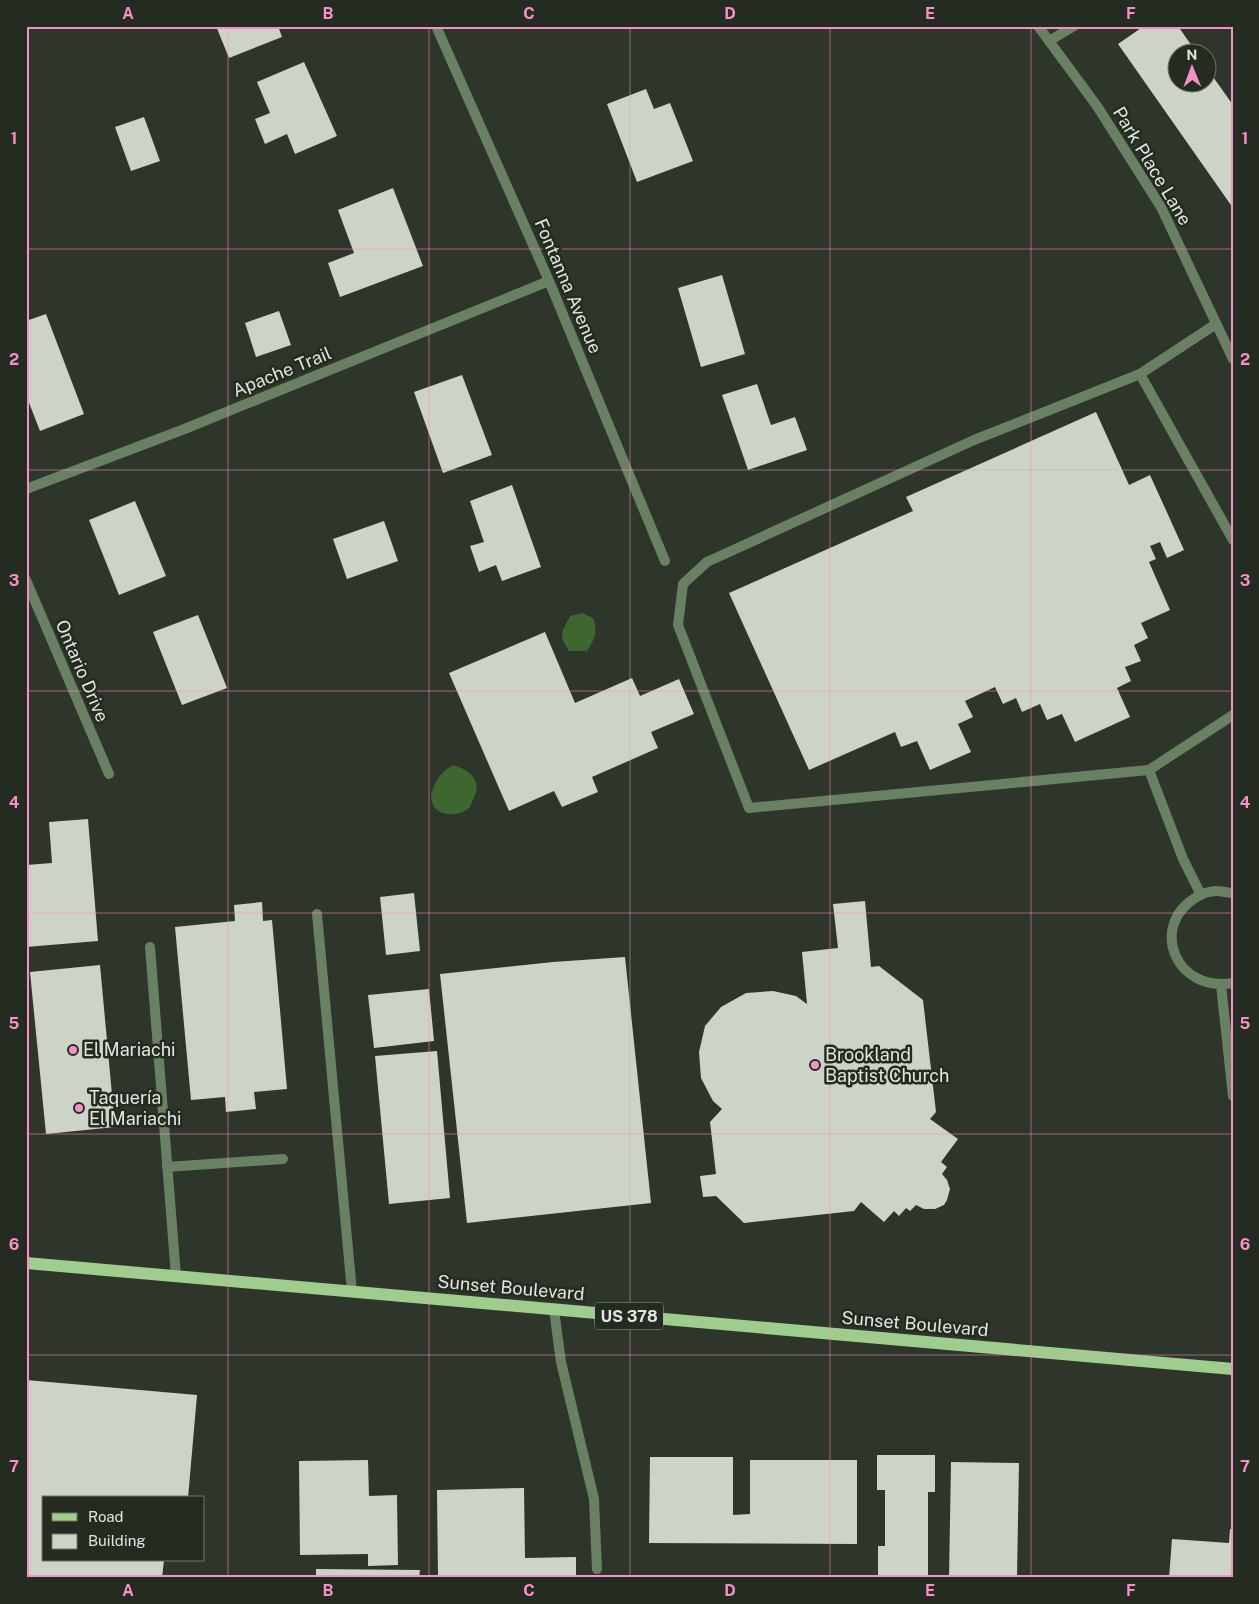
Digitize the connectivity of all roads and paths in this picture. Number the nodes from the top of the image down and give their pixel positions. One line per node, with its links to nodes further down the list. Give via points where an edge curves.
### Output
1 (436, 26): 5 (street, Fontanna Avenue)
2 (1038, 26): 4 (street, Park Place Lane)
3 (1074, 26): 4 (street)
4 (1049, 42): 6 (street, Park Place Lane, via 1097,106 1161,206)
5 (549, 281): 9 (street, Apache Trail, via 182,430); 11 (street, Fontanna Avenue)
6 (1216, 324): 7 (street, Park Place Lane); 8 (street)
7 (1233, 360)
8 (1140, 374): 10 (street); 14 (street, via 974,440 707,562 683,584 678,625 749,808)
9 (26, 489)
10 (1233, 540)
11 (665, 561)
12 (26, 580): 15 (street, Ontario Drive)
13 (1233, 715): 14 (street)
14 (1149, 770): 17 (street, via 1183,859)
15 (109, 774)
16 (1233, 893): 17 (street, via 1216,891)
17 (1201, 895): 21 (street, via 1177,916 1172,932 1173,948 1179,964 1190,975 1205,983)
18 (317, 914): 27 (street)
19 (150, 947): 24 (street)
20 (1233, 983): 21 (street)
21 (1221, 985): 22 (street)
22 (1233, 1096)
23 (284, 1159): 24 (street)
24 (167, 1168): 26 (street)
25 (26, 1263): 26 (main road, Sunset Boulevard / US 378)
26 (176, 1276): 27 (main road, Sunset Boulevard / US 378)
27 (352, 1292): 28 (main road, Sunset Boulevard / US 378)
28 (554, 1310): 29 (main road, Sunset Boulevard / US 378); 30 (street, via 561,1362 594,1500)
29 (1233, 1369)
30 (598, 1569)

